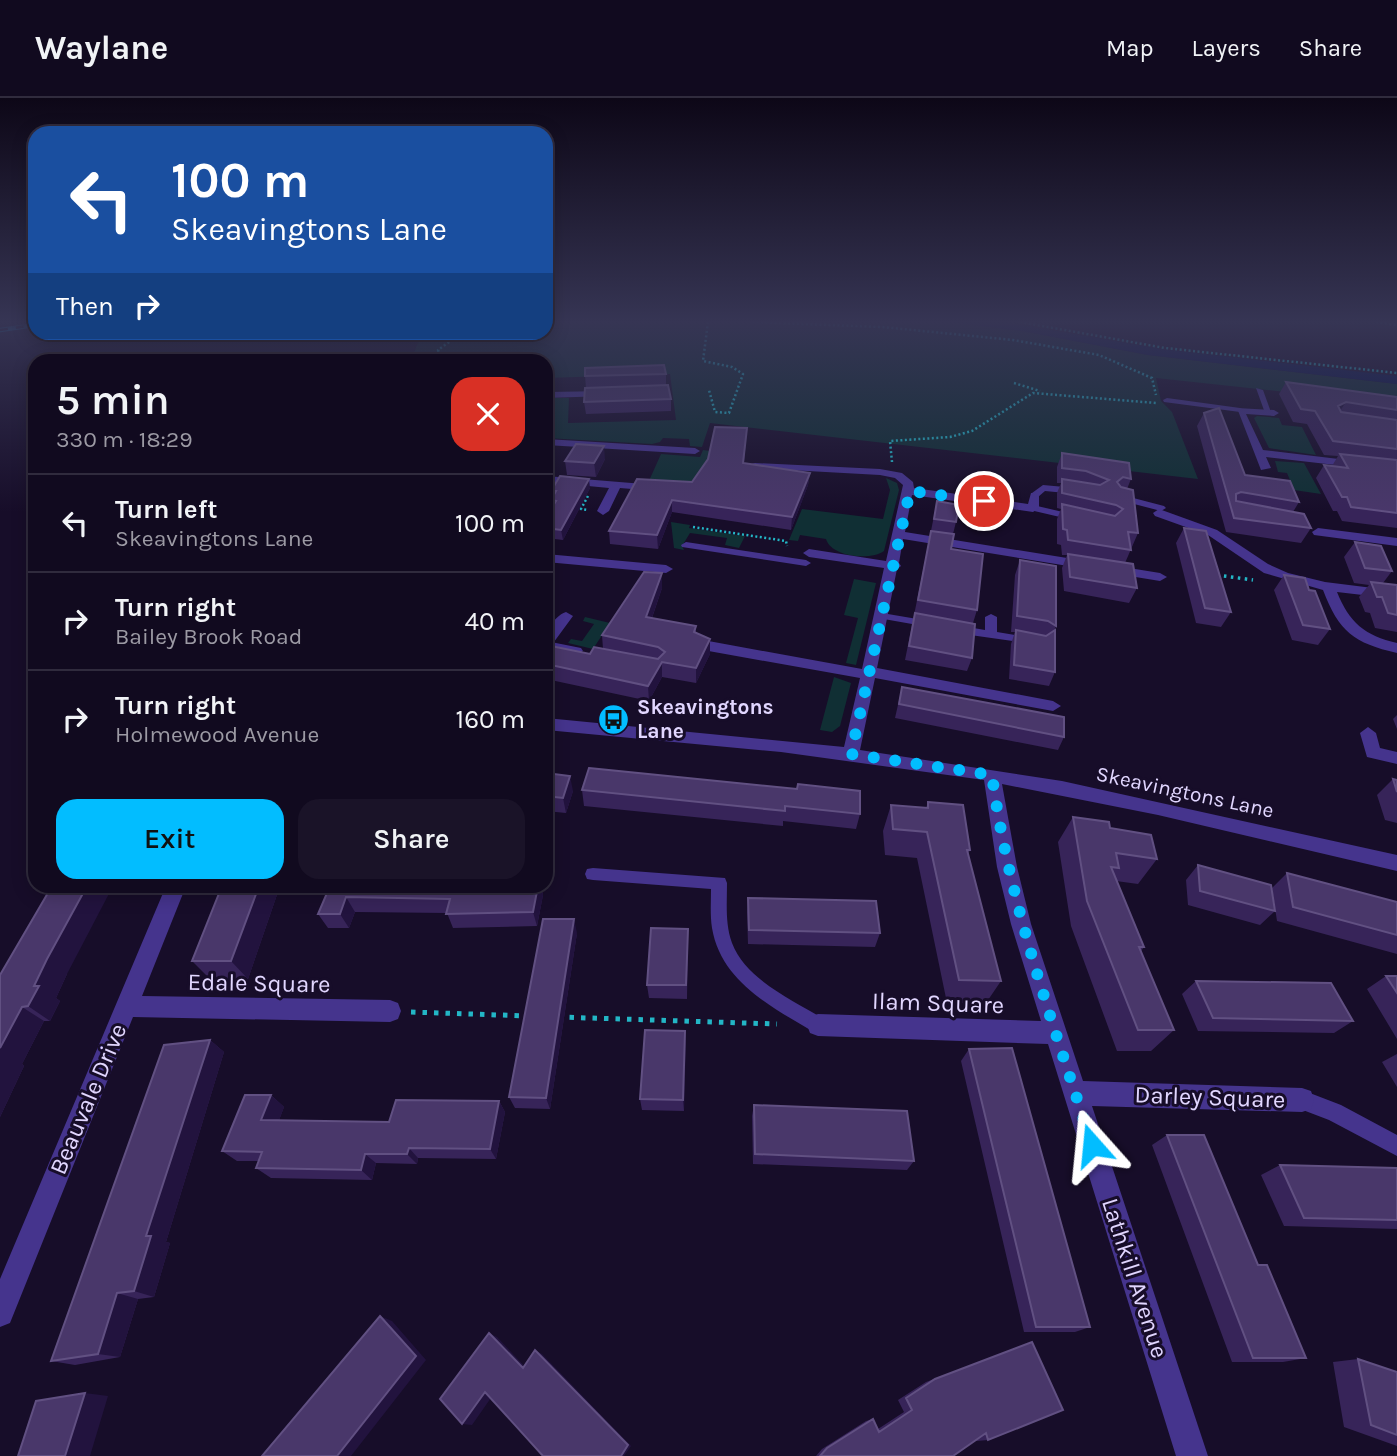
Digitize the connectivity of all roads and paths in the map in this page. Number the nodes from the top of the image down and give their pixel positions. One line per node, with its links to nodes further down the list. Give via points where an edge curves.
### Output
1 (739, 385): 4 (path, via 729,413 715,412)
2 (1022, 385): 6 (path)
3 (1154, 385): 6 (path, via 1158,402)
4 (709, 390)
5 (1259, 390): 11 (lane)
6 (1044, 392): 18 (path, via 1026,395 980,429 890,442)
7 (619, 393): 8 (street)
8 (553, 395)
9 (1167, 400): 10 (lane)
10 (1240, 410): 11 (street); 14 (street)
11 (1272, 413)
12 (553, 442): 13 (street, via 672,445)
13 (695, 451)
14 (1259, 453): 16 (street); 17 (street)
15 (755, 465): 18 (street)
16 (1265, 468)
17 (1397, 469)
18 (896, 475): 22 (street, via 908,482)
19 (553, 480): 20 (street)
20 (616, 485): 21 (street); 26 (street)
21 (659, 488)
22 (910, 491): 25 (street); 30 (street)
23 (1083, 492): 25 (lane, via 1043,488)
24 (1118, 497): 27 (lane)
25 (1034, 501): 28 (lane)
26 (603, 511)
27 (1160, 512): 41 (street, via 1226,540 1276,573)
28 (1087, 520)
29 (1315, 530): 33 (street)
30 (900, 535): 37 (street); 42 (street, via 1159,572)
31 (786, 541): 32 (path)
32 (794, 542)
33 (1397, 542)
34 (686, 545): 35 (lane)
35 (809, 553): 37 (street)
36 (553, 559): 38 (street)
37 (894, 566): 45 (street)
38 (666, 569)
39 (1206, 573): 40 (path)
40 (1260, 581)
41 (1328, 585): 43 (street); 52 (street, via 1346,626 1363,638)
42 (1162, 593)
43 (1397, 595)
44 (566, 616): 47 (street)
45 (882, 616): 48 (lane); 54 (street)
46 (991, 617): 48 (lane)
47 (553, 632)
48 (990, 635): 50 (lane)
49 (553, 640): 53 (lane)
50 (1041, 643)
51 (703, 645): 54 (street)
52 (1397, 648)
53 (595, 655)
54 (869, 674): 55 (street); 58 (street)
55 (1053, 706)
56 (553, 725): 58 (street, Skeavingtons Lane)
57 (1368, 733): 59 (street, via 1373,752)
58 (851, 754): 60 (street, Skeavingtons Lane)
59 (1397, 758)
60 (992, 775): 61 (street, Skeavingtons Lane); 69 (street, Lathkill Avenue, via 1016,903)
61 (1397, 863)
62 (593, 874): 68 (lane, via 719,883 720,928 735,965 761,991)
63 (173, 893): 64 (street, Beauvale Drive)
64 (127, 1006): 65 (street, Edale Square); 73 (street, Beauvale Drive)
65 (390, 1011): 66 (path)
66 (541, 1016)
67 (555, 1017): 68 (path)
68 (818, 1025): 69 (street, Ilam Square)
69 (1056, 1033): 70 (street, Lathkill Avenue)
70 (1076, 1093): 71 (street, Darley Square); 74 (street, Lathkill Avenue)
71 (1302, 1100): 72 (lane)
72 (1397, 1146)
73 (0, 1313)
74 (1192, 1456)

